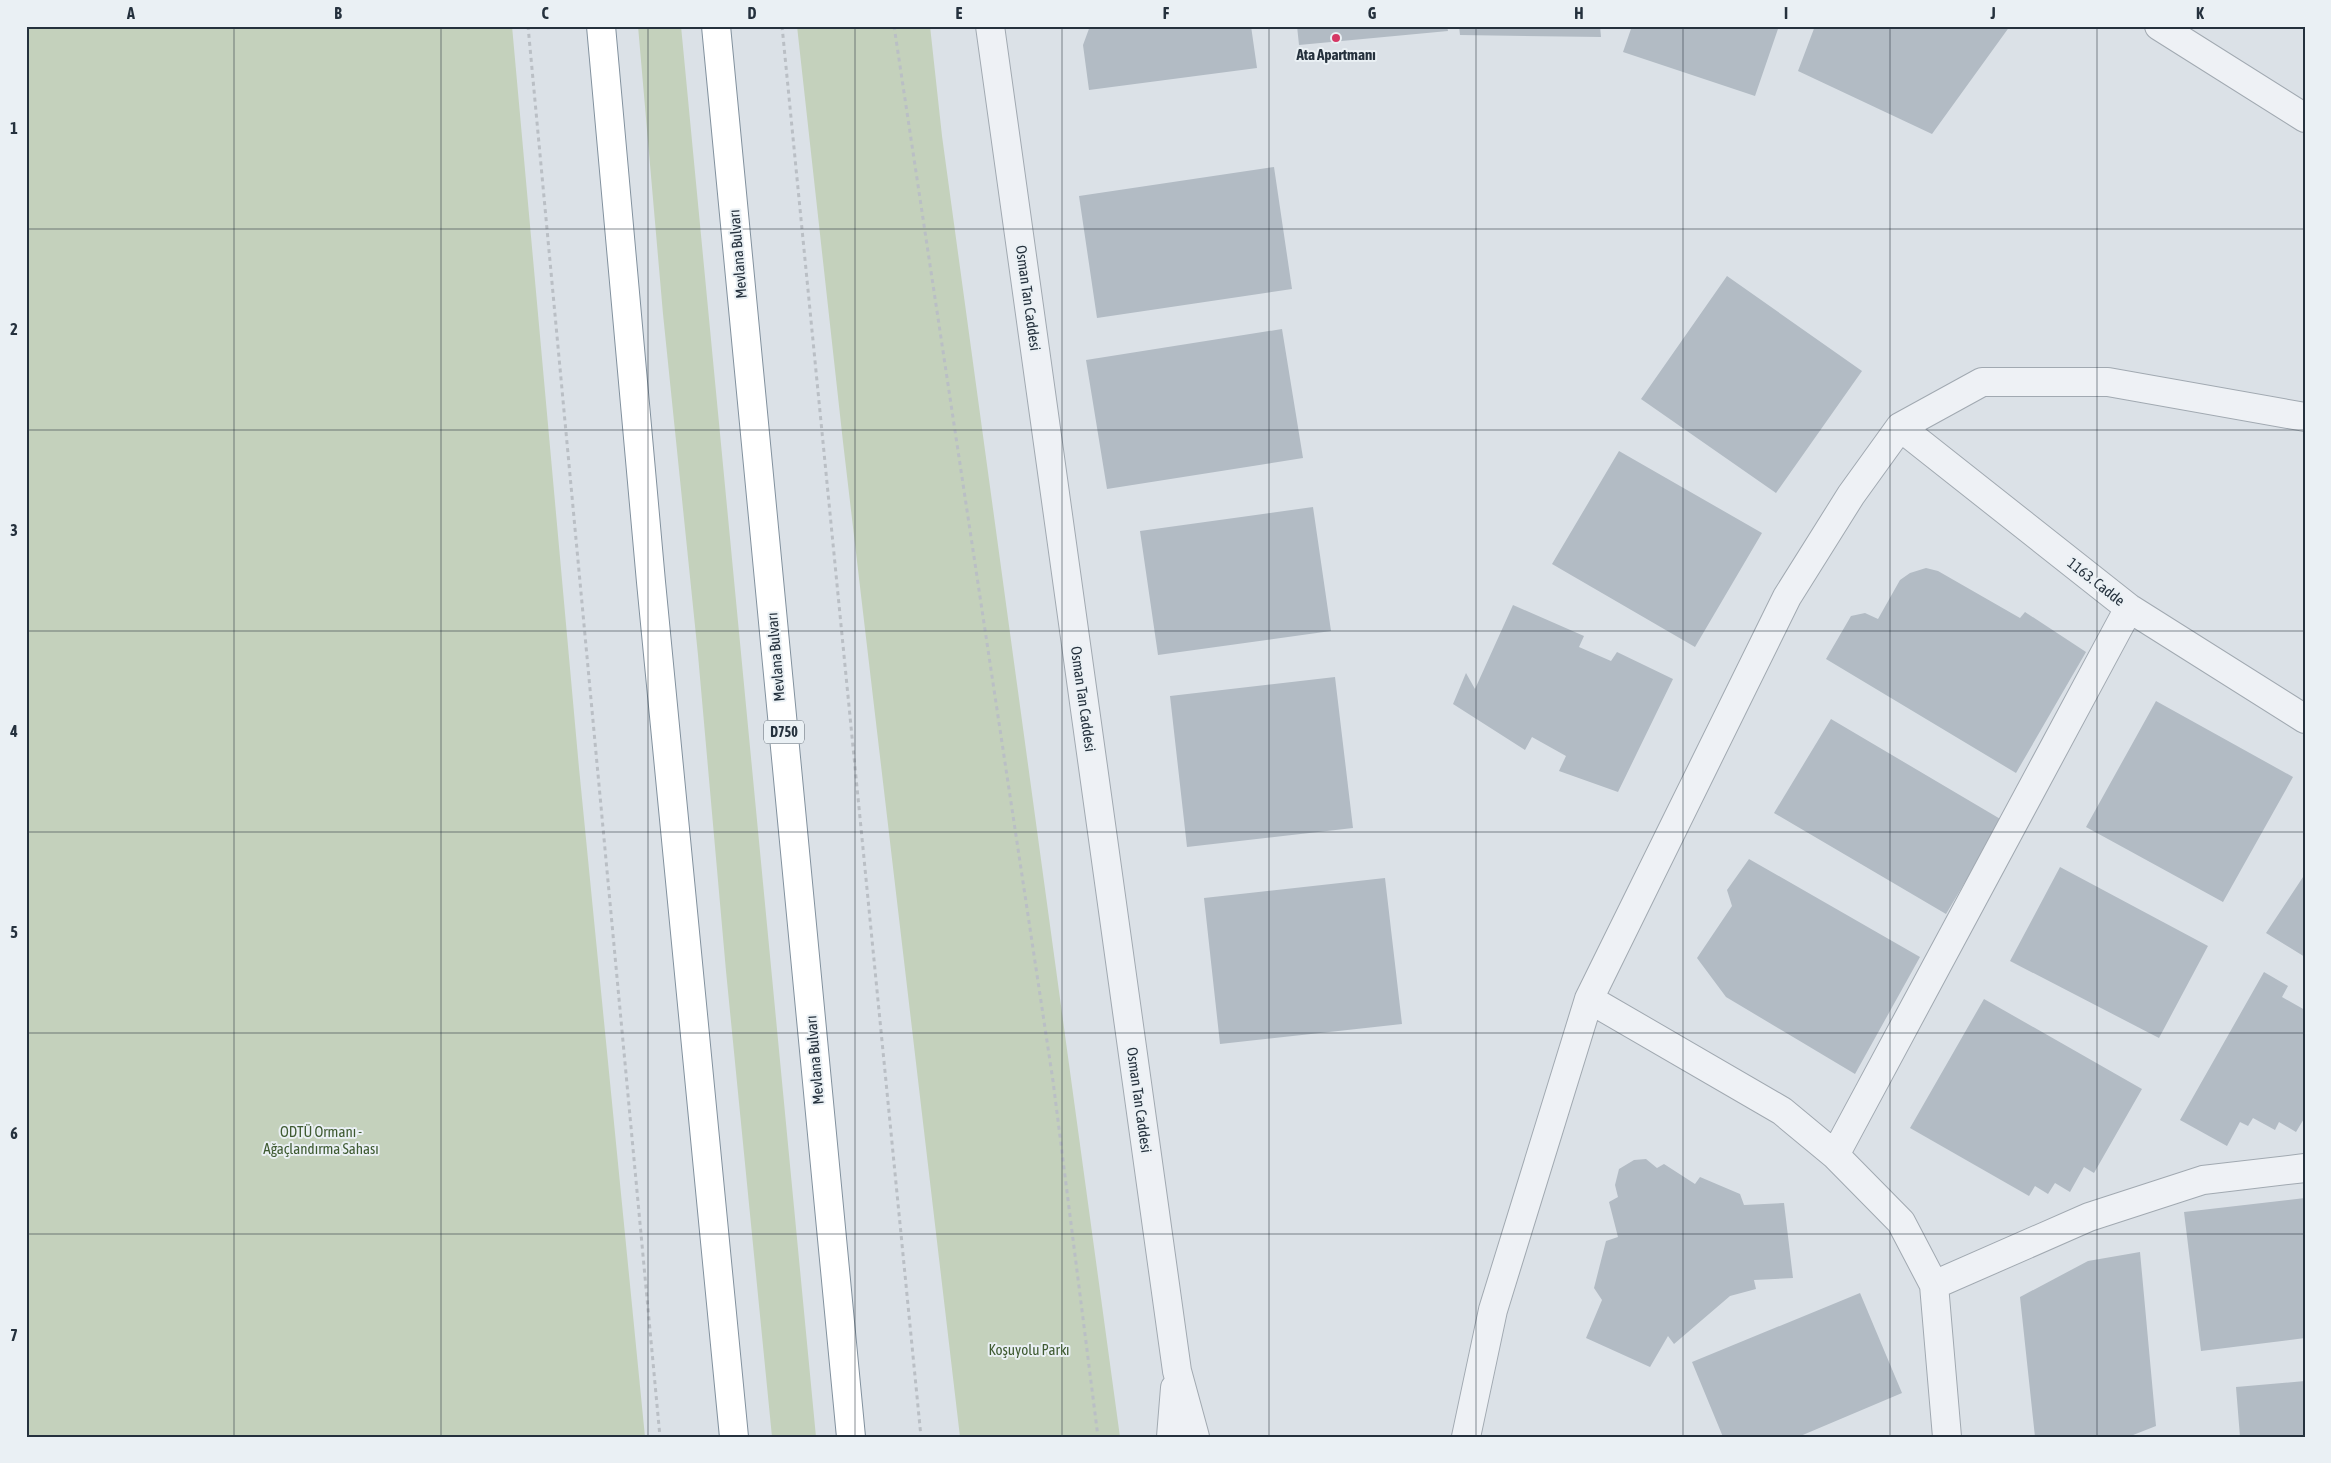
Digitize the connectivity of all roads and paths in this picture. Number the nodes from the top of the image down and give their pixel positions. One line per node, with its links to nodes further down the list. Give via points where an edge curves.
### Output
1 (528, 26): 18 (path)
2 (601, 26): 19 (highway)
3 (716, 26): 20 (highway, Mevlana Bulvarı / D750)
4 (782, 26): 21 (path)
5 (894, 26): 22 (path, via 1053,1081)
6 (990, 26): 17 (street, Osman Tan Caddesi)
7 (2159, 26): 8 (street)
8 (2305, 118)
9 (2305, 417): 10 (street, via 2108,382 1982,382)
10 (1900, 427): 11 (street, 1163. Cadde); 13 (street, via 1851,495 1787,596)
11 (2129, 608): 12 (street, 1163. Cadde); 14 (street)
12 (2305, 719)
13 (1589, 999): 14 (street, via 1782,1111); 25 (street, via 1493,1310)
14 (1835, 1155): 16 (street, via 1901,1222)
15 (2305, 1168): 16 (street, via 2203,1180 2089,1218)
16 (1934, 1285): 26 (street)
17 (1177, 1371): 23 (street, Osman Tan Caddesi); 24 (street, Osman Tan Caddesi)
18 (660, 1437)
19 (734, 1437)
20 (851, 1437)
21 (921, 1437)
22 (1098, 1437)
23 (1171, 1437)
24 (1195, 1437)
25 (1466, 1437)
26 (1947, 1437)

